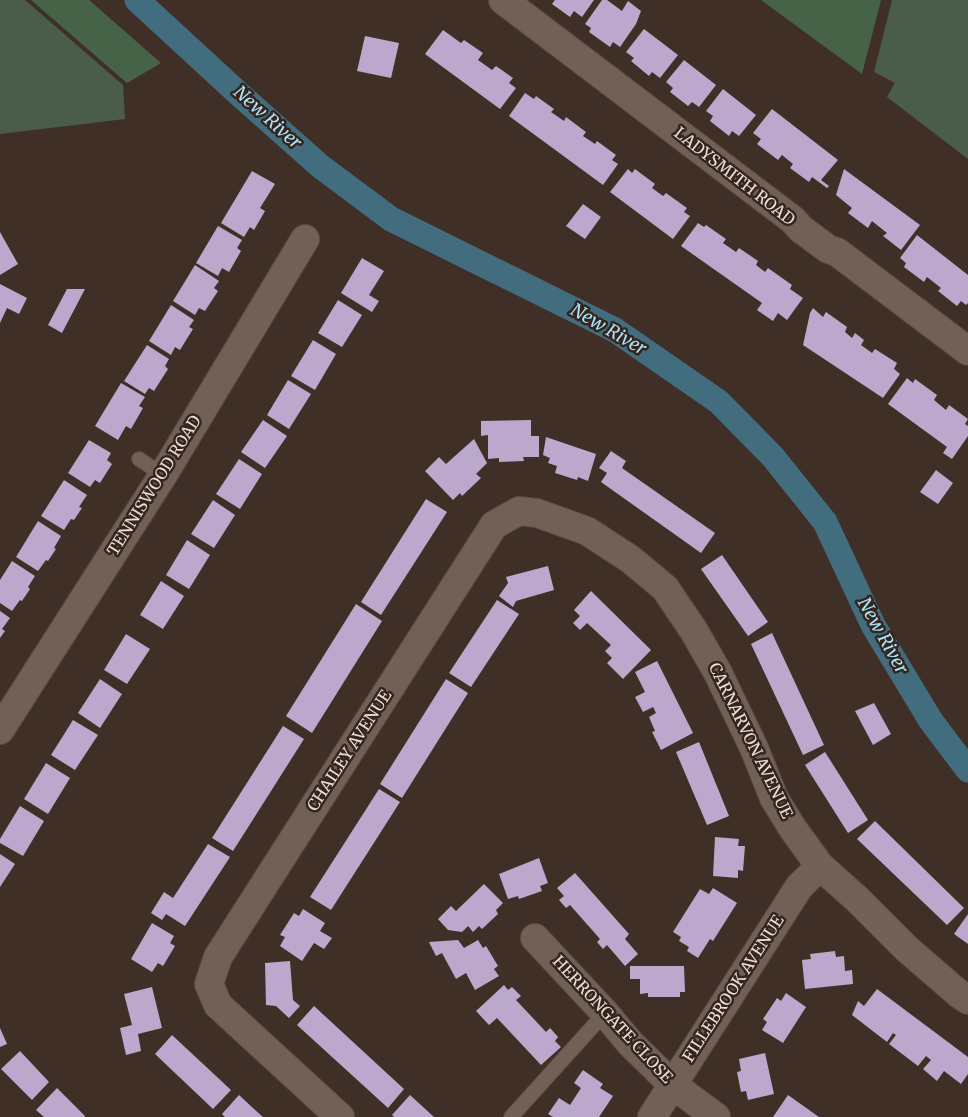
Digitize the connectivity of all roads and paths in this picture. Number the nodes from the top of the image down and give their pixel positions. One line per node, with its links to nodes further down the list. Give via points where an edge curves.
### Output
1 (503, 0): 3 (street, LADYSMITH ROAD, via 801,229 837,252)
2 (305, 239): 5 (street, TENNISWOOD ROAD)
3 (968, 351)
4 (139, 459): 5 (lane)
5 (162, 475): 7 (street, TENNISWOOD ROAD)
6 (519, 511): 8 (street, CARNARVON AVENUE, via 537,513 587,531 664,588 718,673 774,798); 13 (street, CHAILEY AVENUE, via 494,525 218,957 209,984 218,1005)
7 (0, 730)
8 (820, 866): 10 (street, CARNARVON AVENUE, via 907,949); 12 (street, FILLEBROOK AVENUE, via 799,887)
9 (535, 938): 11 (street, HERRONGATE CLOSE)
10 (968, 1000)
11 (605, 1013): 12 (street, HERRONGATE CLOSE); 14 (lane)
12 (673, 1085): 15 (street, FILLEBROOK AVENUE); 16 (street, HERRONGATE CLOSE)
13 (340, 1117)
14 (511, 1117)
15 (652, 1117)
16 (716, 1117)

